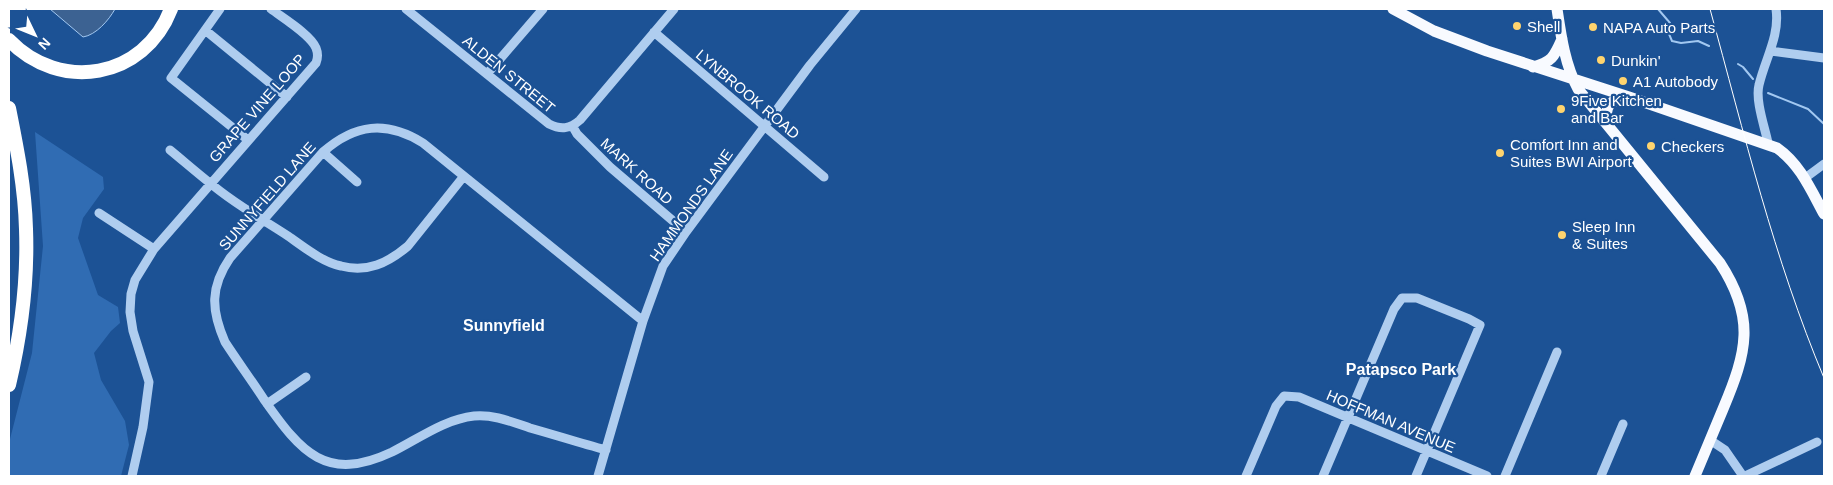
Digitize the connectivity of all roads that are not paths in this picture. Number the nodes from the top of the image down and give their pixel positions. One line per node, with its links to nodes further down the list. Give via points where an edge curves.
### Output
1 (171, 9): 14 (highway, via 147,45 124,62 97,72 75,73 48,67 26,55)
2 (220, 9): 11 (street)
3 (271, 9): 20 (street, GRAPE VINE LOOP, via 312,41 317,49 316,63)
4 (543, 9): 18 (street)
5 (674, 9): 12 (street)
6 (856, 9): 24 (street, HAMMONDS LANE)
7 (1393, 9): 17 (main road, via 1434,31)
8 (1557, 9): 13 (main road)
9 (1776, 9): 15 (street, via 1777,27)
10 (409, 10): 18 (street, ALDEN STREET)
11 (205, 30): 20 (street); 26 (street, via 171,78)
12 (654, 32): 24 (street, LYNBROOK ROAD); 25 (street)
13 (1562, 39): 17 (main road, via 1550,61); 19 (main road)
14 (9, 40)
15 (1771, 51): 16 (street); 27 (street, via 1758,95)
16 (1824, 58)
17 (1532, 67): 19 (main road)
18 (488, 74): 25 (street, ALDEN STREET, via 549,124)
19 (1572, 79): 21 (main road); 23 (main road)
20 (287, 97): 26 (street, GRAPE VINE LOOP)
21 (1629, 97): 23 (main road, via 1616,99 1608,105); 27 (main road)
22 (9, 108): 44 (highway, via 19,159 26,230 24,296)
23 (1606, 123): 48 (main road, via 1720,263 1736,292 1744,322 1742,358)
24 (765, 126): 32 (street, LYNBROOK ROAD); 39 (street, HAMMONDS LANE)
25 (573, 127): 39 (street, MARK ROAD, via 604,161)
26 (248, 140): 35 (street, GRAPE VINE LOOP)
27 (1768, 144): 33 (main road, via 1788,155)
28 (170, 150): 35 (street)
29 (323, 152): 31 (street, SUNNYFIELD LANE, via 356,131 385,128 411,135); 34 (street); 38 (street, SUNNYFIELD LANE)
30 (1824, 164): 33 (street)
31 (464, 176): 38 (street, via 408,246 390,260 367,268 329,262); 41 (street, SUNNYFIELD LANE)
32 (824, 177)
33 (1805, 178): 37 (main road)
34 (356, 182)
35 (210, 183): 38 (street); 40 (street, GRAPE VINE LOOP)
36 (99, 214): 40 (street)
37 (1824, 214)
38 (264, 220): 45 (street, SUNNYFIELD LANE, via 222,269 214,296 218,327 225,342)
39 (686, 232): 41 (street, HAMMONDS LANE, via 663,266)
40 (154, 249): 52 (street, GRAPE VINE LOOP, via 135,280 131,294 133,331 149,382)
41 (643, 321): 50 (street, HAMMONDS LANE)
42 (1557, 352): 58 (street)
43 (306, 377): 45 (street)
44 (9, 385)
45 (267, 404): 50 (street, SUNNYFIELD LANE, via 292,438 327,462 362,463 450,422 477,416 503,420)
46 (1348, 418): 51 (street, HOFFMAN AVENUE); 51 (street, via 1394,309 1402,298 1417,298 1469,319 1480,325); 54 (street, HOFFMAN AVENUE, via 1299,397 1284,396 1276,406); 55 (street)
47 (1623, 424): 59 (street)
48 (1710, 440): 60 (main road); 61 (street, via 1725,450)
49 (1817, 442): 61 (street)
50 (606, 450): 53 (street, HAMMONDS LANE)
51 (1427, 451): 56 (street); 57 (street, HOFFMAN AVENUE)
52 (132, 476)
53 (598, 476)
54 (1246, 476)
55 (1323, 476)
56 (1416, 476)
57 (1487, 476)
58 (1505, 476)
59 (1601, 476)
60 (1695, 476)
61 (1744, 476)

